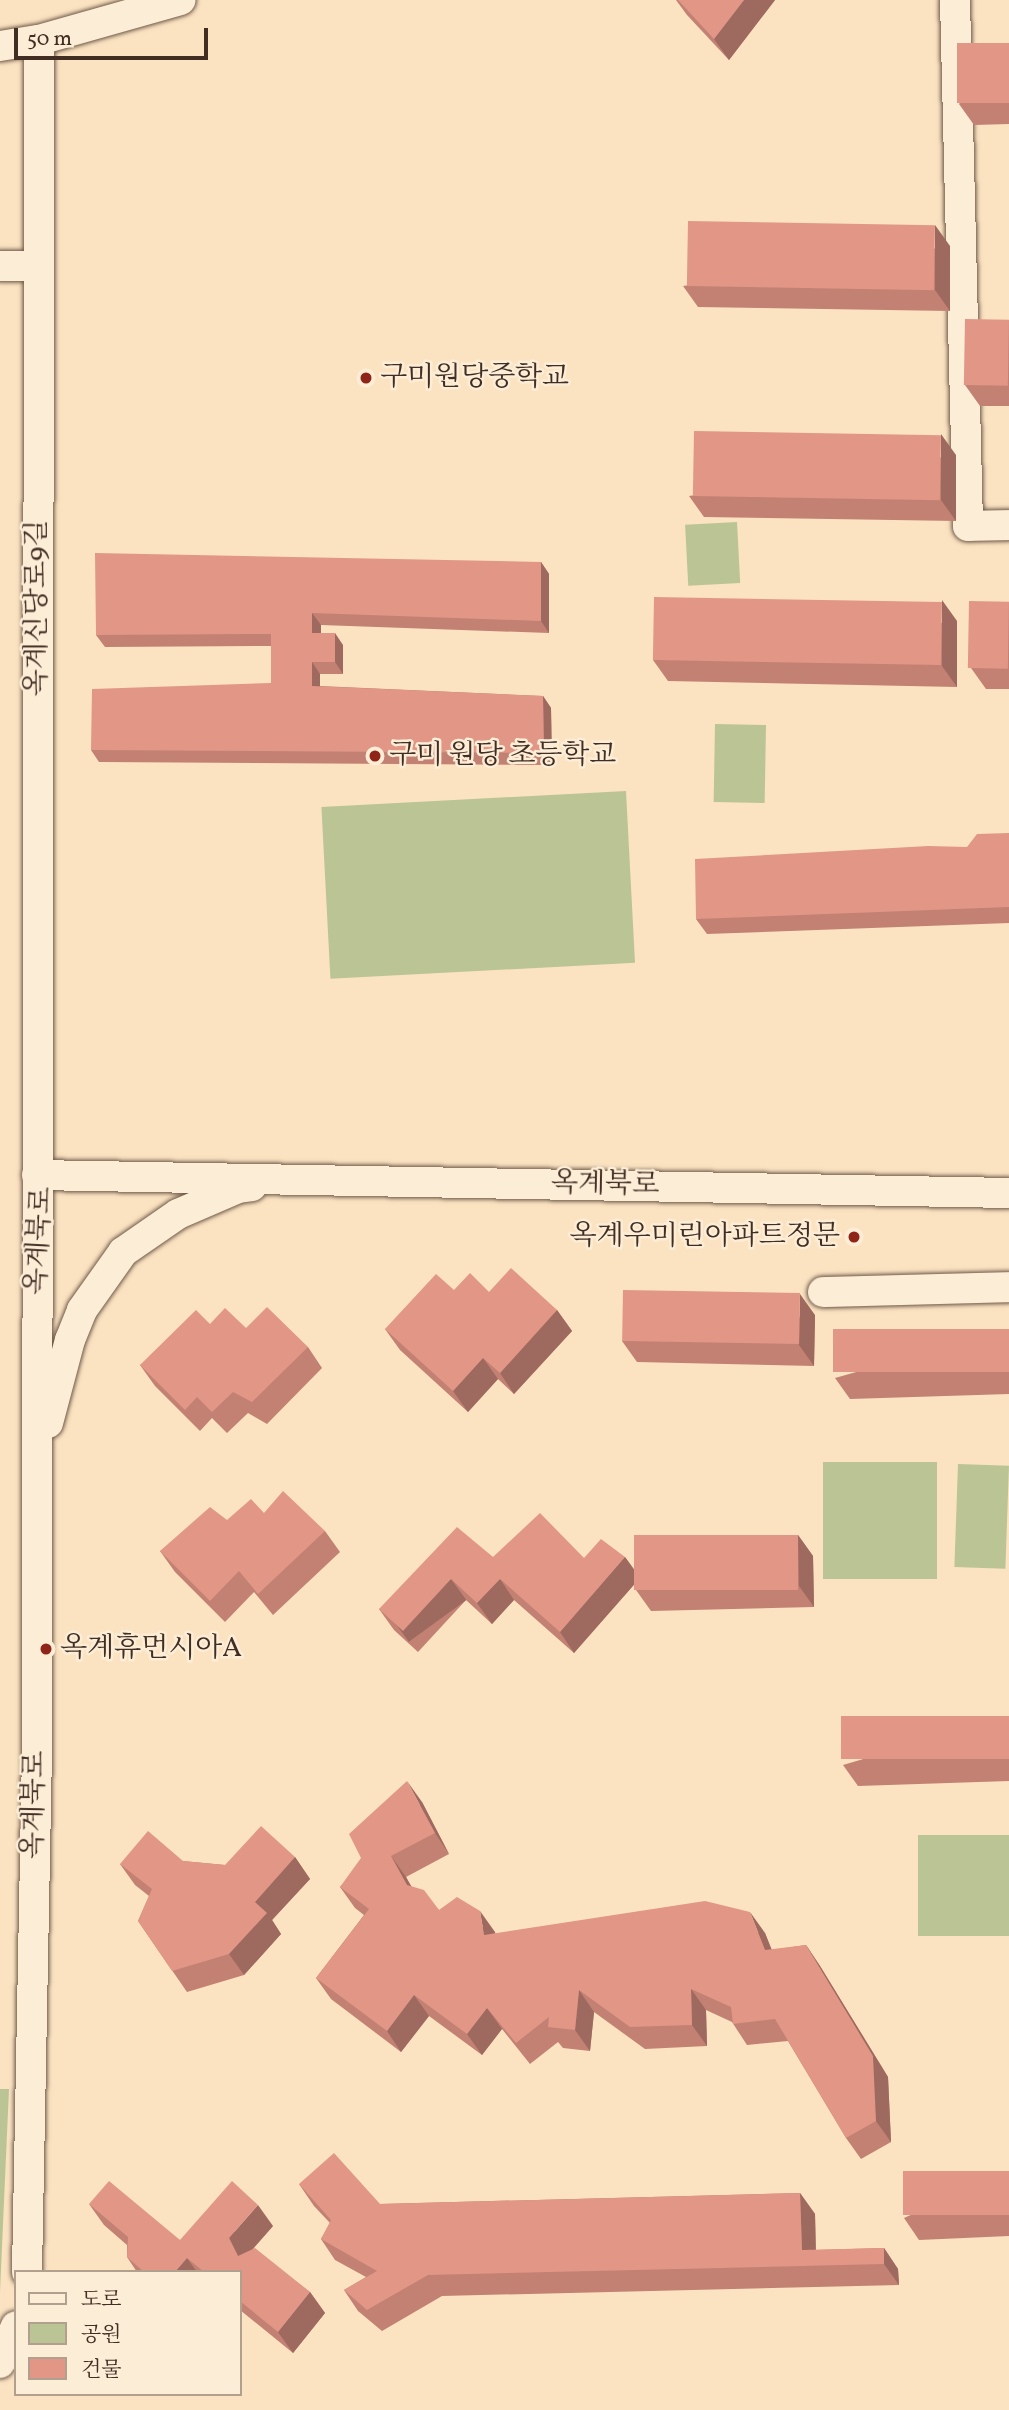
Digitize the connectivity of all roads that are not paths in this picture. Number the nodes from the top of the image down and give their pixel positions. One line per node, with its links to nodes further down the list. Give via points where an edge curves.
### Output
1 (180, 0): 3 (street)
2 (955, 0): 7 (street, via 968,526)
3 (39, 40): 4 (street); 6 (street, 옥계신당로9길)
4 (0, 46)
5 (0, 266): 6 (street)
6 (38, 266): 8 (street, 옥계신당로9길)
7 (1009, 525)
8 (37, 1175): 9 (street, 옥계북로); 13 (street, 옥계북로)
9 (300, 1180): 10 (street, 옥계북로); 13 (street, via 238,1188 178,1214 123,1252 74,1330)
10 (1009, 1193)
11 (1009, 1287): 12 (street)
12 (823, 1292)
13 (37, 1465): 14 (street, 옥계북로, via 37,1749)
14 (27, 2270)
15 (14, 2331): 16 (street)
16 (0, 2363)

